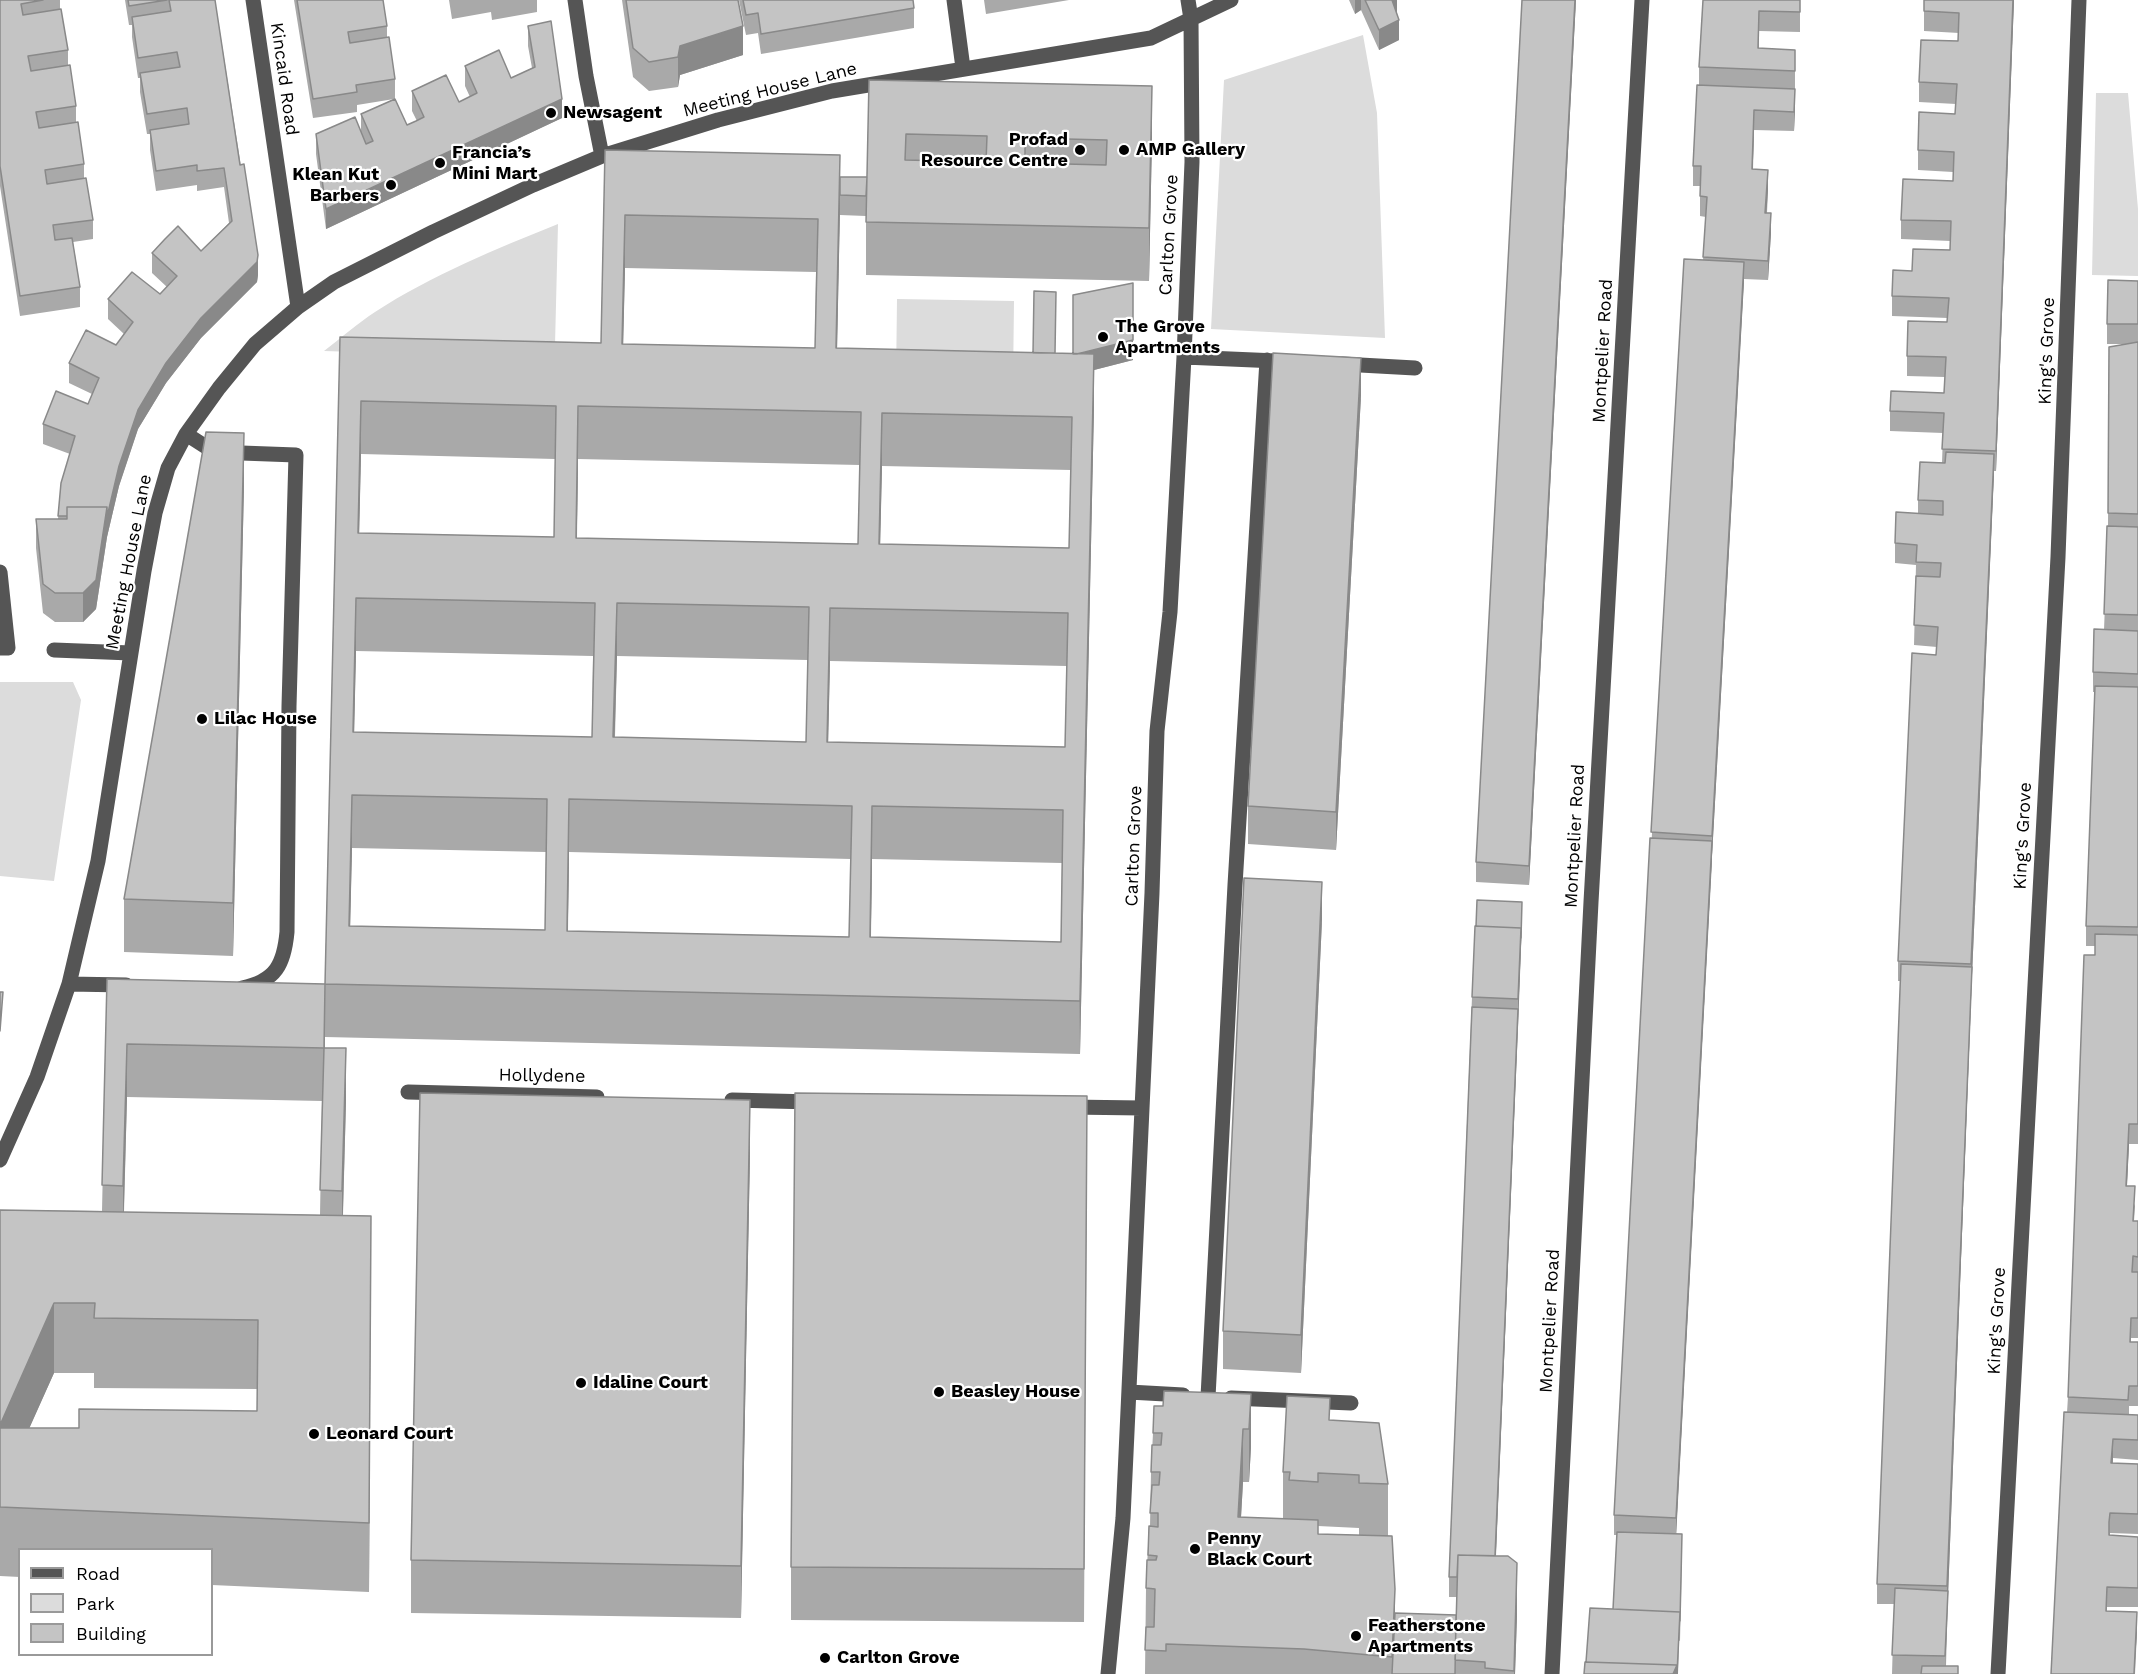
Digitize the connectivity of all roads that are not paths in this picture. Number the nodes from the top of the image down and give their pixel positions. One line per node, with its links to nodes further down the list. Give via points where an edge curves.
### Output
1 (253, 0): 11 (street, Kincaid Road)
2 (575, 0): 10 (street)
3 (954, 0): 9 (street)
4 (1188, 0): 8 (street, Carlton Grove)
5 (1231, 0): 8 (street, Meeting House Lane)
6 (1642, 0): 36 (street, Montpelier Road)
7 (2079, 0): 37 (street, King's Grove, via 2058,557)
8 (1191, 19): 9 (street, Meeting House Lane, via 1151,38); 12 (street, Carlton Grove, via 1192,162)
9 (963, 68): 10 (street, Meeting House Lane, via 832,91 718,120)
10 (602, 156): 11 (street, Meeting House Lane, via 433,232 334,282)
11 (298, 307): 17 (street, Meeting House Lane, via 255,344)
12 (1184, 357): 13 (street); 30 (street, Carlton Grove, via 1170,612 1157,731)
13 (1267, 360): 14 (street); 33 (street)
14 (1290, 362)
15 (1324, 363): 16 (street)
16 (1415, 368)
17 (186, 434): 21 (street, Meeting House Lane, via 168,468 155,513); 24 (street, via 214,452 296,455 285,953 276,972 260,984)
18 (0, 572): 19 (street)
19 (4, 648)
20 (54, 650): 21 (street)
21 (131, 652): 22 (street, Meeting House Lane, via 98,861)
22 (69, 984): 23 (street); 31 (street, Meeting House Lane, via 37,1077)
23 (138, 985)
24 (230, 988)
25 (408, 1092): 26 (street, Hollydene)
26 (607, 1097)
27 (723, 1100): 28 (street)
28 (827, 1102)
29 (1049, 1107): 30 (street)
30 (1142, 1108): 32 (street, Carlton Grove)
31 (0, 1160)
32 (1129, 1392): 33 (street); 35 (street, Carlton Grove, via 1123,1518)
33 (1208, 1397): 34 (street)
34 (1351, 1402)
35 (1108, 1674)
36 (1551, 1674)
37 (1998, 1674)

